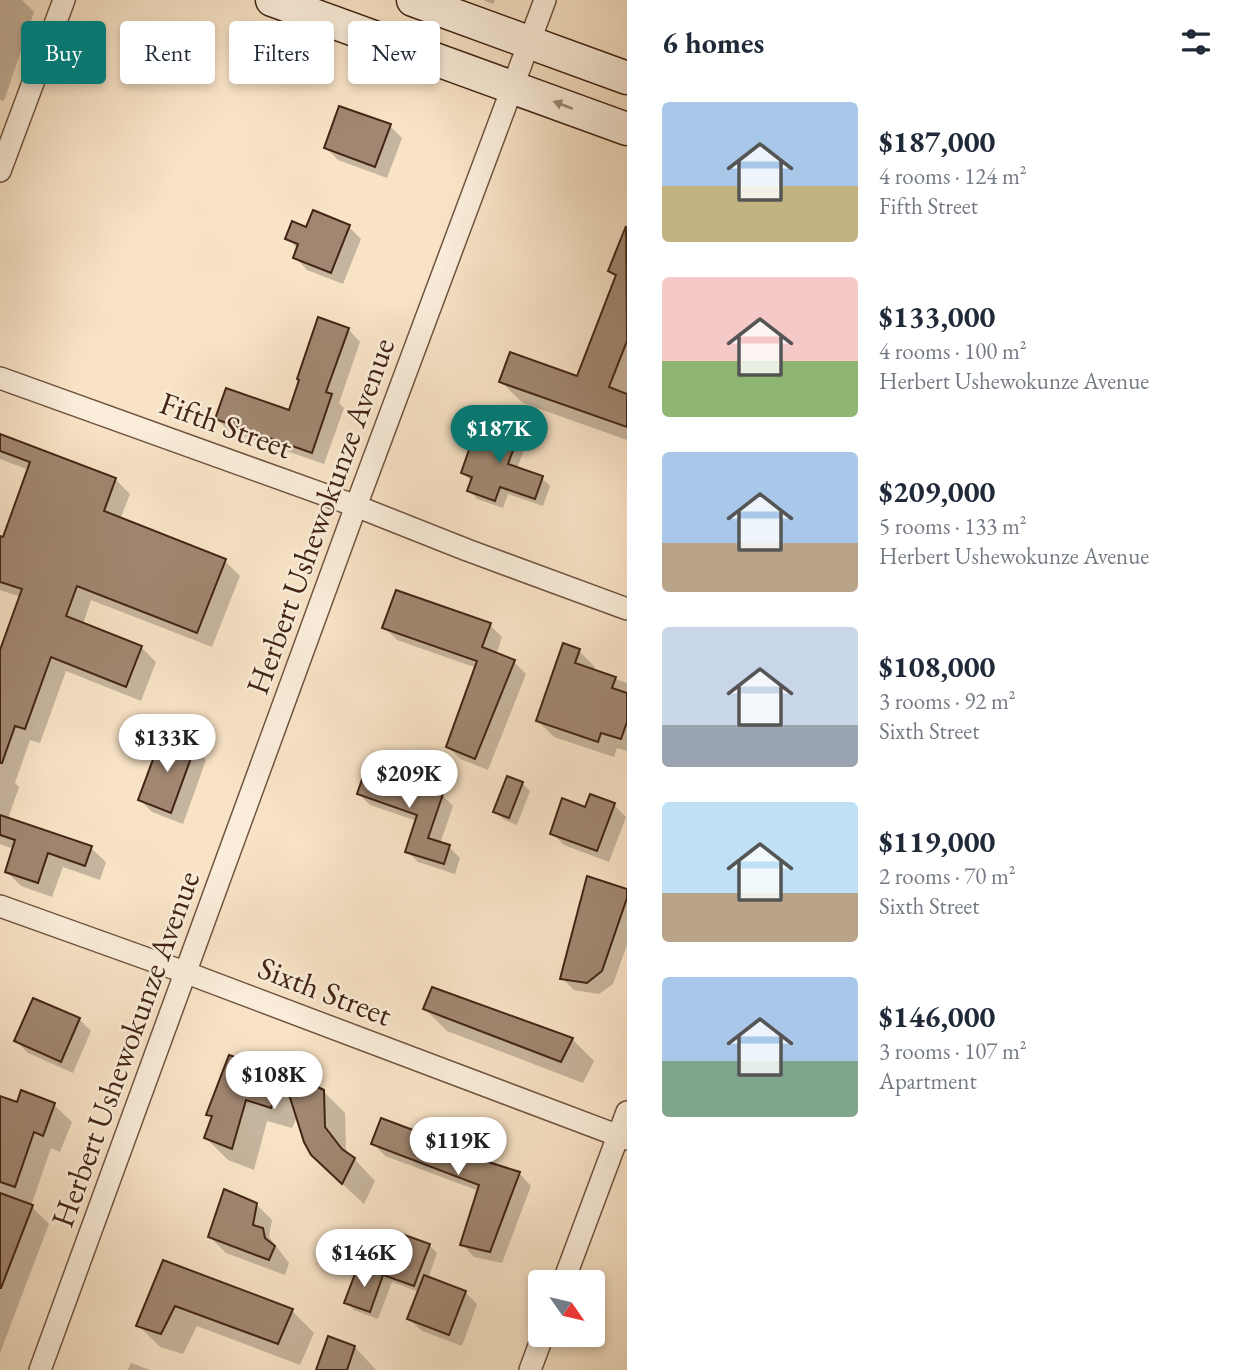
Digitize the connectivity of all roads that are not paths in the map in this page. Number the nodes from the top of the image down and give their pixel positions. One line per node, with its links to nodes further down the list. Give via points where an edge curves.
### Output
1 (64, 0): 9 (street)
2 (272, 0): 7 (main road)
3 (413, 0): 5 (main road)
4 (545, 0): 5 (street, Herbert Ushewokunze Avenue)
5 (530, 41): 6 (main road); 7 (street, Herbert Ushewokunze Avenue)
6 (627, 78)
7 (512, 86): 8 (main road, one-way to 7); 11 (street, Herbert Ushewokunze Avenue)
8 (627, 129)
9 (0, 171)
10 (0, 378): 11 (street, Fifth Street)
11 (356, 506): 12 (street, Fifth Street); 14 (street, Herbert Ushewokunze Avenue)
12 (627, 609)
13 (0, 906): 14 (street, Sixth Street)
14 (187, 973): 16 (street, Sixth Street); 19 (street, Herbert Ushewokunze Avenue)
15 (627, 1112): 16 (street)
16 (622, 1137): 17 (street)
17 (568, 1270)
18 (538, 1348): 20 (street)
19 (40, 1370)
20 (530, 1370)

